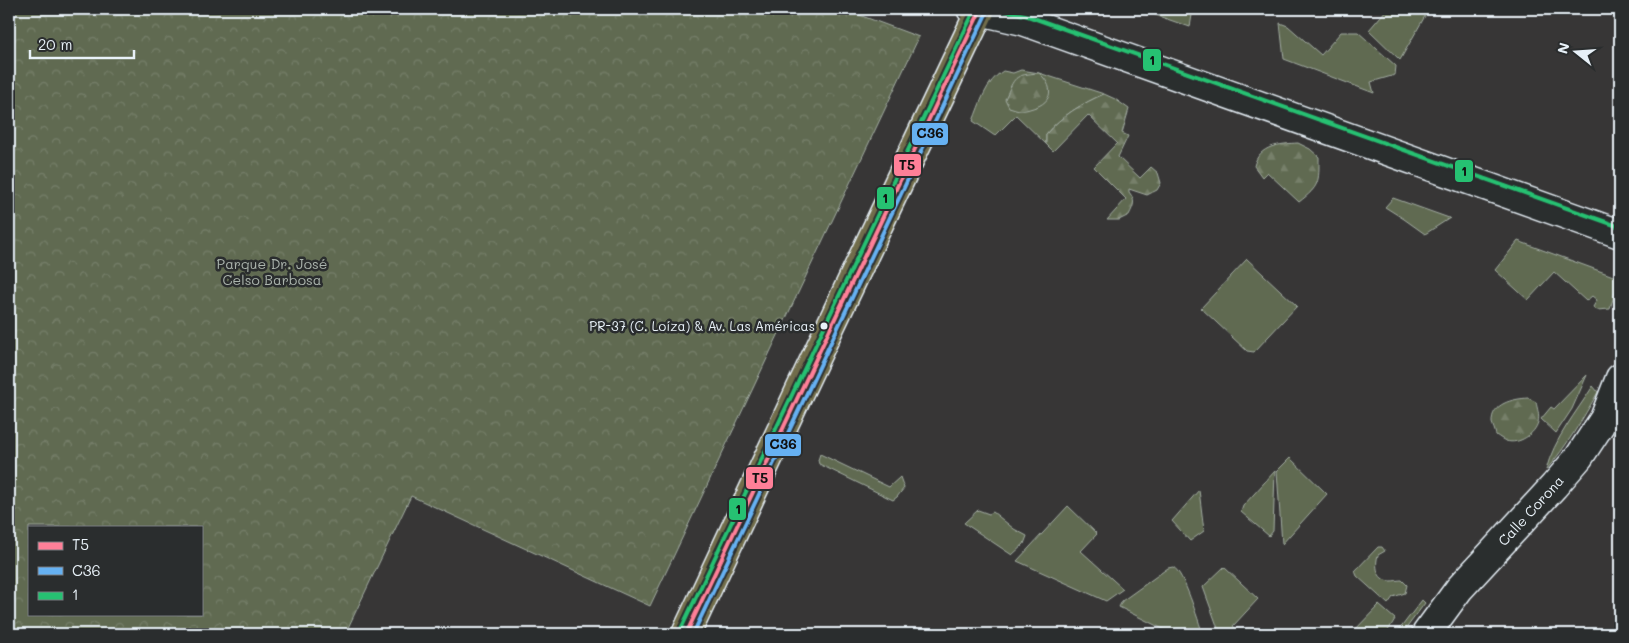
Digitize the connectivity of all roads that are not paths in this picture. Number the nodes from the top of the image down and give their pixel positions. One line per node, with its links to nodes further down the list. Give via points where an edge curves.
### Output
1 (977, 10): 2 (street, via 1024,21); 4 (main road)
2 (1620, 234)
3 (1620, 378): 5 (street, Calle Corona, via 1604,419 1579,457 1460,589)
4 (686, 634)
5 (1426, 634)

